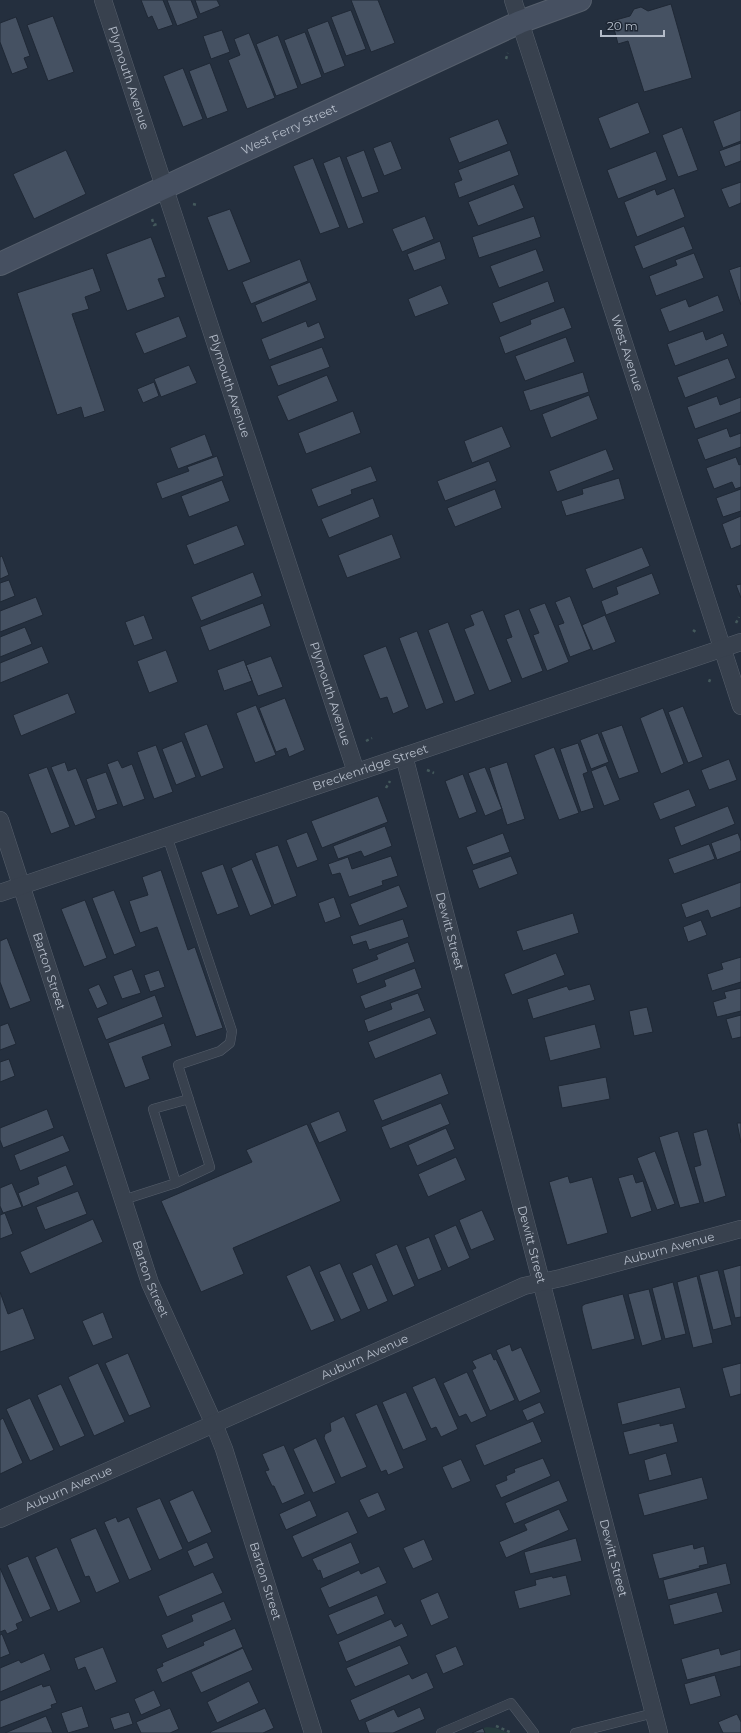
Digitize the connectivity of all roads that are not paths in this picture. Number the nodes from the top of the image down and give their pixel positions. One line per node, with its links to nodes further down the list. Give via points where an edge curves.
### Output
1 (103, 0): 5 (street, Plymouth Avenue)
2 (513, 0): 4 (street, West Avenue)
3 (580, 0): 4 (street, West Ferry Street)
4 (520, 22): 5 (street, West Ferry Street); 8 (street, West Avenue)
5 (165, 187): 6 (street, West Ferry Street); 11 (street, Plymouth Avenue)
6 (0, 264)
7 (741, 642): 8 (street, Breckenridge Street)
8 (723, 648): 9 (street, West Avenue); 10 (street, Breckenridge Street)
9 (741, 706)
10 (404, 756): 11 (street, Breckenridge Street); 20 (street, Dewitt Street)
11 (356, 772): 13 (street, Breckenridge Street)
12 (0, 820): 14 (street, Barton Street)
13 (167, 836): 14 (street, Breckenridge Street); 16 (lane, via 232,1030 230,1043 220,1051 178,1065)
14 (21, 886): 15 (street, Breckenridge Street); 18 (street, Barton Street)
15 (0, 893)
16 (189, 1099): 17 (lane, via 210,1167); 17 (lane, via 153,1109)
17 (176, 1184): 18 (lane)
18 (123, 1200): 21 (street, Barton Street, via 150,1283)
19 (741, 1229): 20 (street, Auburn Avenue)
20 (542, 1282): 21 (street, Auburn Avenue, via 524,1286); 23 (street, Dewitt Street)
21 (214, 1424): 22 (street, Auburn Avenue); 24 (street, Barton Street)
22 (0, 1519)
23 (654, 1713): 27 (lane); 28 (street, Dewitt Street)
24 (313, 1733)
25 (441, 1733): 26 (lane, via 511,1703)
26 (534, 1733)
27 (575, 1733)
28 (659, 1733)

